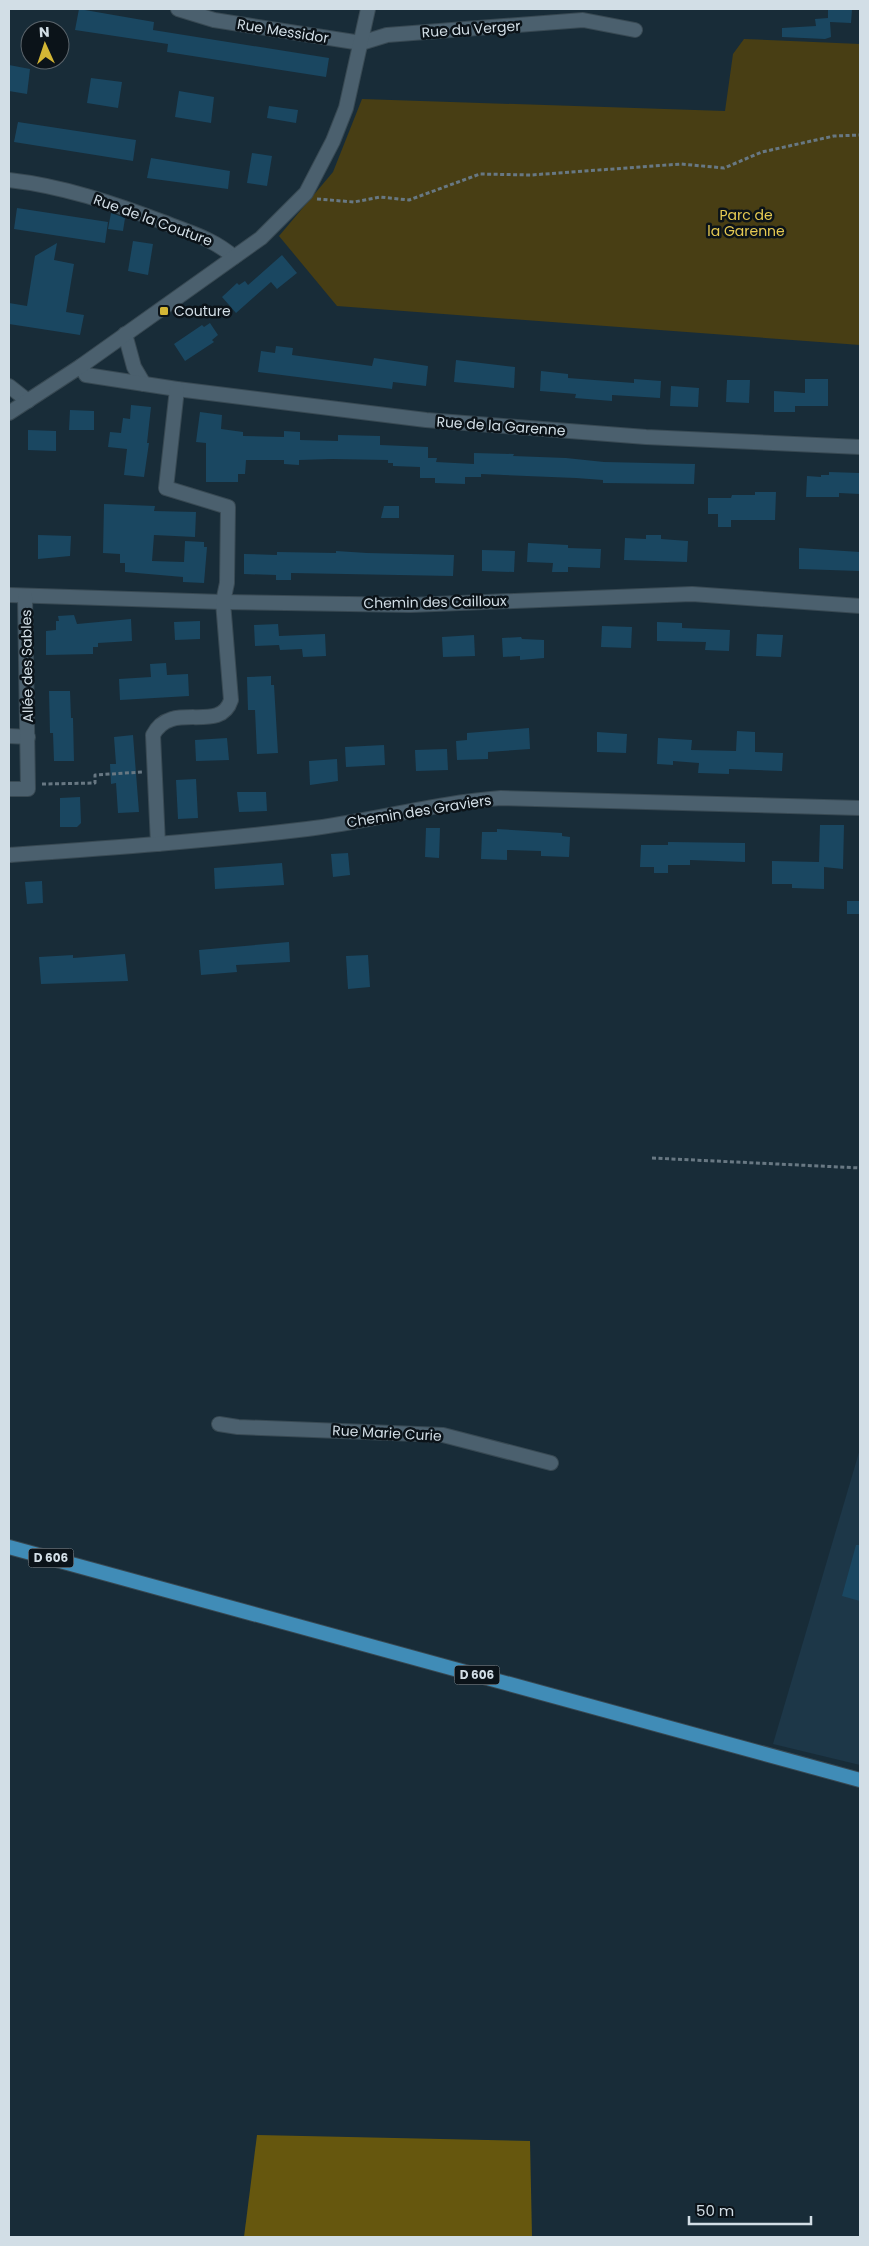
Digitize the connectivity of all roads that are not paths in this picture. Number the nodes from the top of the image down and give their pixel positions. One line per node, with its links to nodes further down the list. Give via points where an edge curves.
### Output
1 (178, 9): 5 (street, Rue Messidor, via 214,20)
2 (368, 9): 5 (street)
3 (584, 15): 4 (street, Rue du Verger); 5 (street, Rue du Verger, via 387,35)
4 (635, 30)
5 (360, 43): 7 (street, via 342,117 333,141 302,198 261,238)
6 (9, 180): 7 (street, Rue de la Couture, via 105,201 218,243)
7 (234, 257): 8 (street)
8 (125, 334): 9 (street); 10 (street, via 134,367)
9 (80, 366): 10 (street, Rue de la Garenne, via 86,375); 13 (street)
10 (144, 384): 12 (street, Rue de la Garenne)
11 (9, 386): 13 (street)
12 (177, 389): 15 (street, Rue de la Garenne, via 426,420 646,437); 18 (street, via 166,488 228,507 227,583)
13 (28, 401): 14 (street)
14 (9, 413)
15 (860, 447)
16 (9, 595): 17 (street, Chemin des Cailloux)
17 (26, 596): 18 (street, Chemin des Cailloux); 21 (street, Allée des Sables)
18 (223, 602): 19 (street, Chemin des Cailloux, via 410,605 692,594); 24 (street, via 231,700 228,709 218,715 169,719 158,725 153,735)
19 (860, 606)
20 (9, 736): 21 (street, Allée des Sables)
21 (28, 737): 22 (street, Allée des Sables, via 28,789)
22 (9, 789)
23 (860, 808): 24 (street, Chemin des Graviers, via 501,798 465,801 308,829)
24 (158, 844): 25 (street, Chemin des Graviers)
25 (9, 855)
26 (219, 1424): 27 (street, Rue Marie Curie, via 238,1428 444,1435)
27 (551, 1463)
28 (9, 1547): 29 (main road, D 606)
29 (860, 1780)

